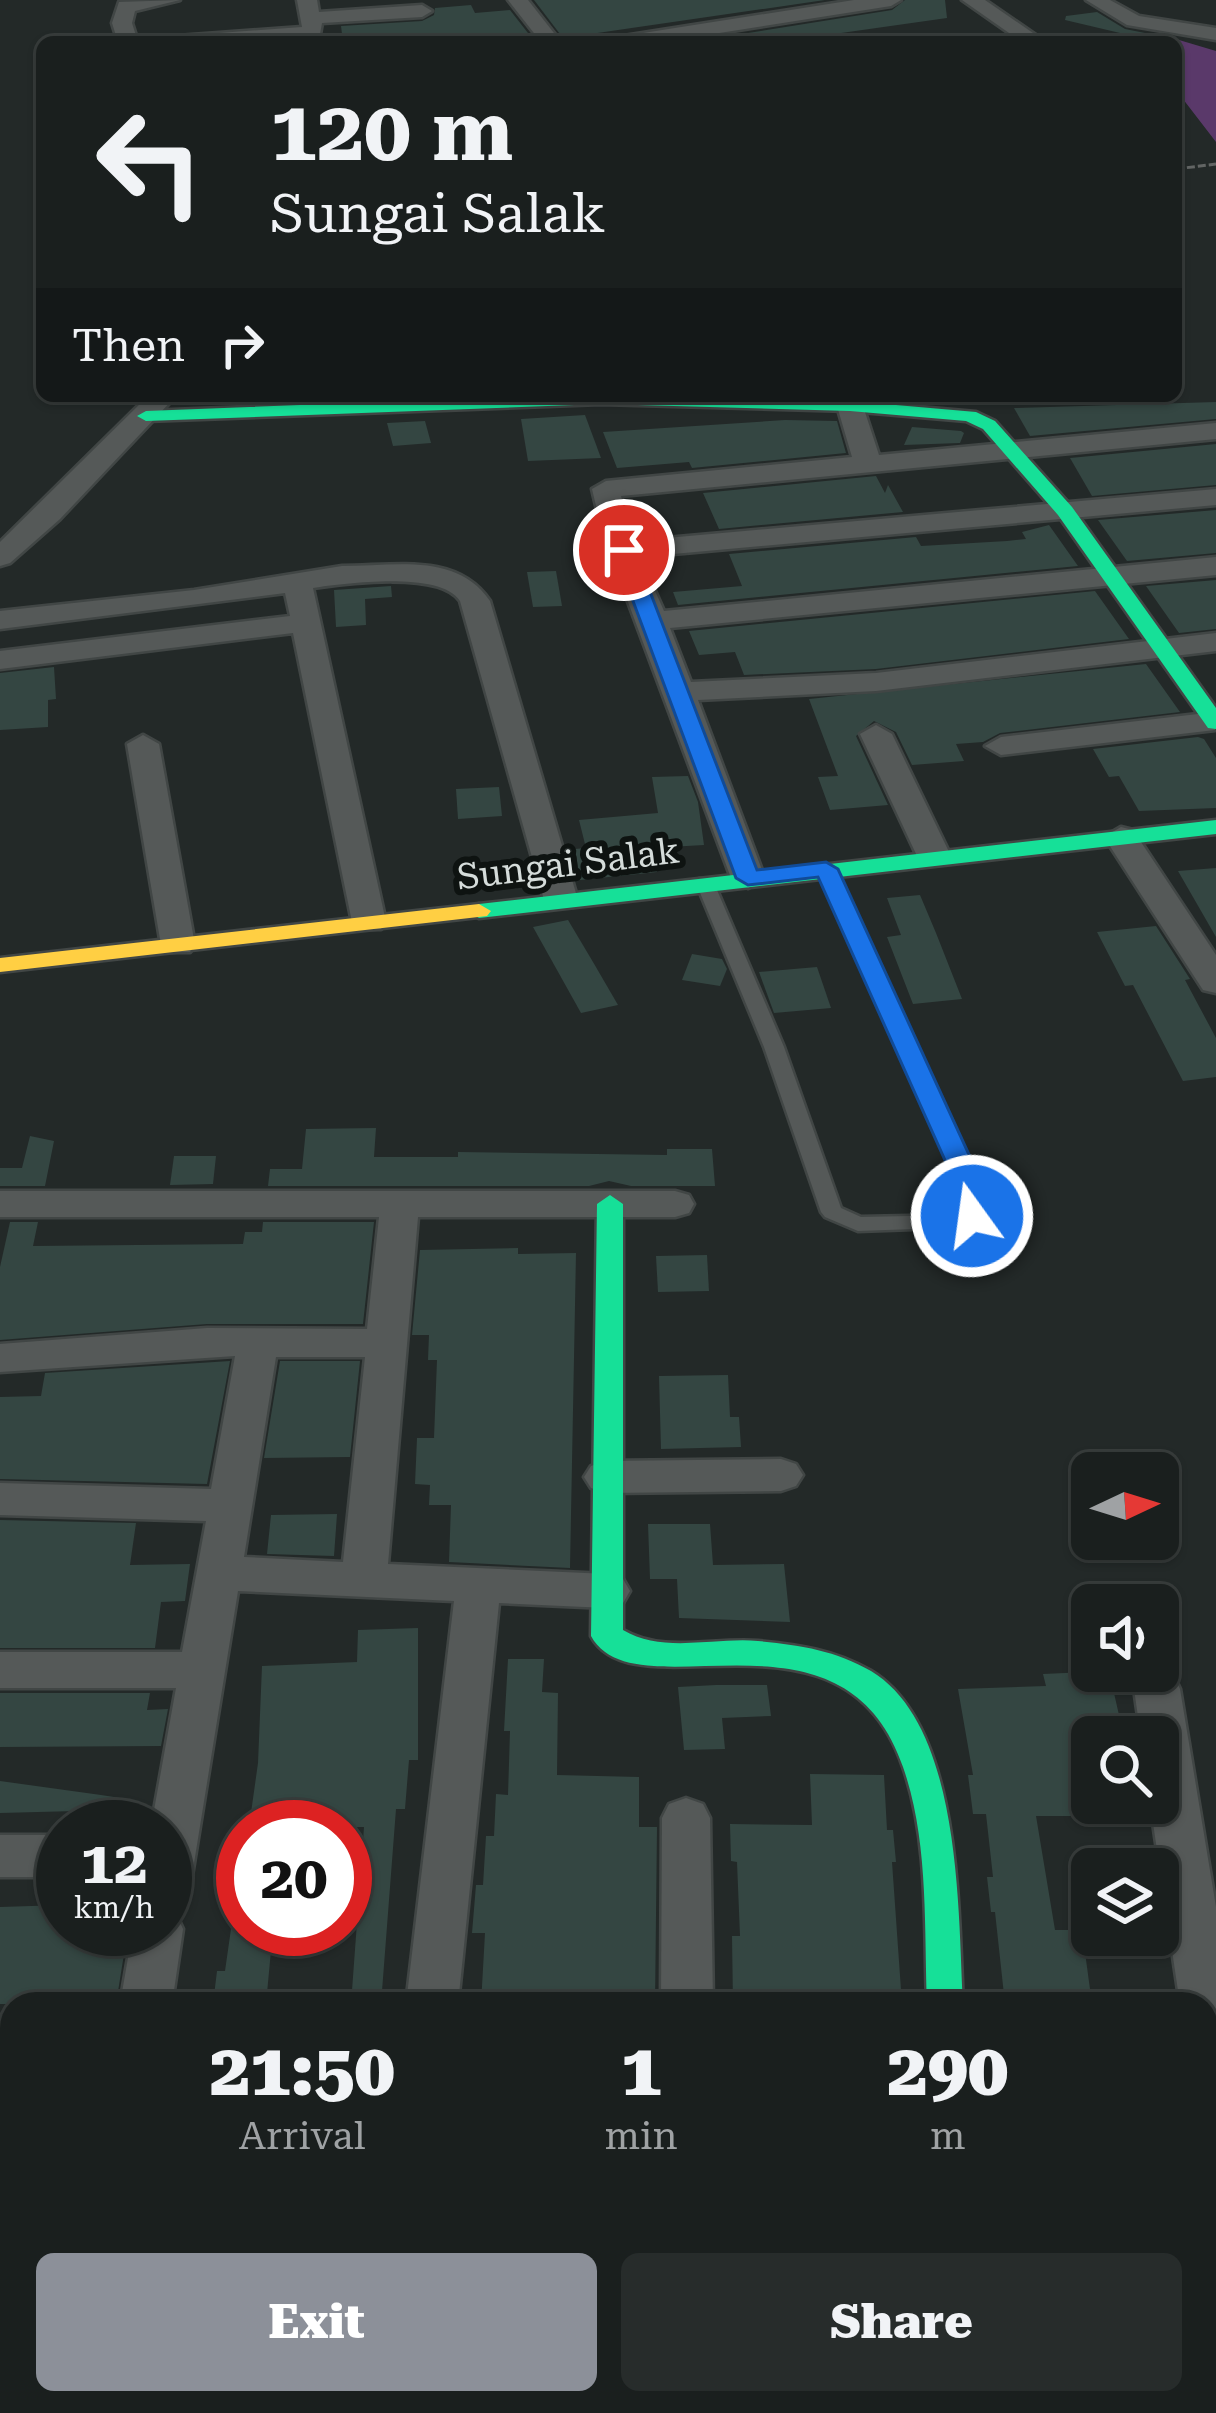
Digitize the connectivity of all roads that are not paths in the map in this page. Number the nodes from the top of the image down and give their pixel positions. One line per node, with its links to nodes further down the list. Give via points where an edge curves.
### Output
1 (170, 0): 11 (street, via 126,6)
2 (518, 0): 14 (street)
3 (891, 0): 6 (street)
4 (972, 0): 17 (street)
5 (1096, 0): 10 (street, via 1134,21)
6 (826, 5): 9 (street)
7 (419, 6): 8 (street); 13 (street)
8 (310, 9): 12 (street, via 308,33)
9 (782, 17): 15 (street, via 687,23); 16 (street)
10 (1216, 34)
11 (126, 36)
12 (265, 36)
13 (432, 36)
14 (546, 36)
15 (644, 36)
16 (790, 36)
17 (1027, 36)
18 (410, 402): 20 (street)
19 (708, 402): 21 (street)
20 (155, 406): 28 (street)
21 (850, 406): 23 (street, via 970,416); 24 (street)
22 (1216, 431): 23 (street)
23 (1011, 451): 24 (street); 26 (street)
24 (868, 464): 27 (street, via 613,486 604,493)
25 (1216, 497): 26 (street)
26 (1065, 512): 27 (street); 30 (street)
27 (624, 550): 33 (street)
28 (0, 557)
29 (1216, 566): 30 (street)
30 (1108, 578): 33 (street); 36 (street)
31 (297, 580): 32 (street); 34 (street); 49 (street, via 432,573 465,586)
32 (0, 620)
33 (652, 622): 38 (street)
34 (306, 623): 37 (street); 50 (street)
35 (1216, 642): 36 (street)
36 (1160, 647): 38 (street, via 875,682); 39 (street)
37 (0, 660)
38 (677, 692): 47 (street)
39 (1216, 722): 42 (street)
40 (876, 734): 45 (street)
41 (143, 745): 51 (street)
42 (1001, 746)
43 (1216, 827): 44 (street, Sungai Salak)
44 (1121, 837): 45 (street, Sungai Salak); 52 (street)
45 (934, 856): 46 (street, Sungai Salak)
46 (826, 869): 47 (street, Sungai Salak); 48 (lane, via 974,1196 963,1222 858,1223 832,1212)
47 (748, 878): 48 (street, Sungai Salak)
48 (705, 883): 49 (street, Sungai Salak)
49 (561, 900): 50 (street, Sungai Salak)
50 (369, 922): 51 (street, Sungai Salak)
51 (178, 945): 53 (street, Sungai Salak)
52 (1206, 948): 54 (street)
53 (0, 965)
54 (1216, 982)
55 (400, 1203): 56 (street); 57 (street); 60 (street)
56 (0, 1204)
57 (610, 1204): 58 (street); 63 (street)
58 (675, 1204)
59 (258, 1343): 60 (street); 61 (street); 65 (street)
60 (386, 1343): 67 (street)
61 (0, 1358)
62 (782, 1475): 63 (street)
63 (606, 1477): 69 (street)
64 (0, 1499): 65 (street)
65 (230, 1506): 66 (street)
66 (219, 1573): 67 (street); 71 (street)
67 (364, 1580): 68 (street)
68 (478, 1585): 69 (street); 79 (street)
69 (607, 1591): 81 (street, via 607,1636 618,1646 646,1654 784,1652 833,1663 908,1729 925,1779)
70 (0, 1670): 71 (street)
71 (202, 1670): 73 (street)
72 (1157, 1692): 82 (street)
73 (179, 1800)
74 (686, 1818): 80 (street)
75 (0, 1856): 76 (street)
76 (36, 1856)
77 (154, 1956): 78 (street)
78 (148, 1992)
79 (432, 1992)
80 (687, 1992)
81 (944, 1992)
82 (1204, 1992)

